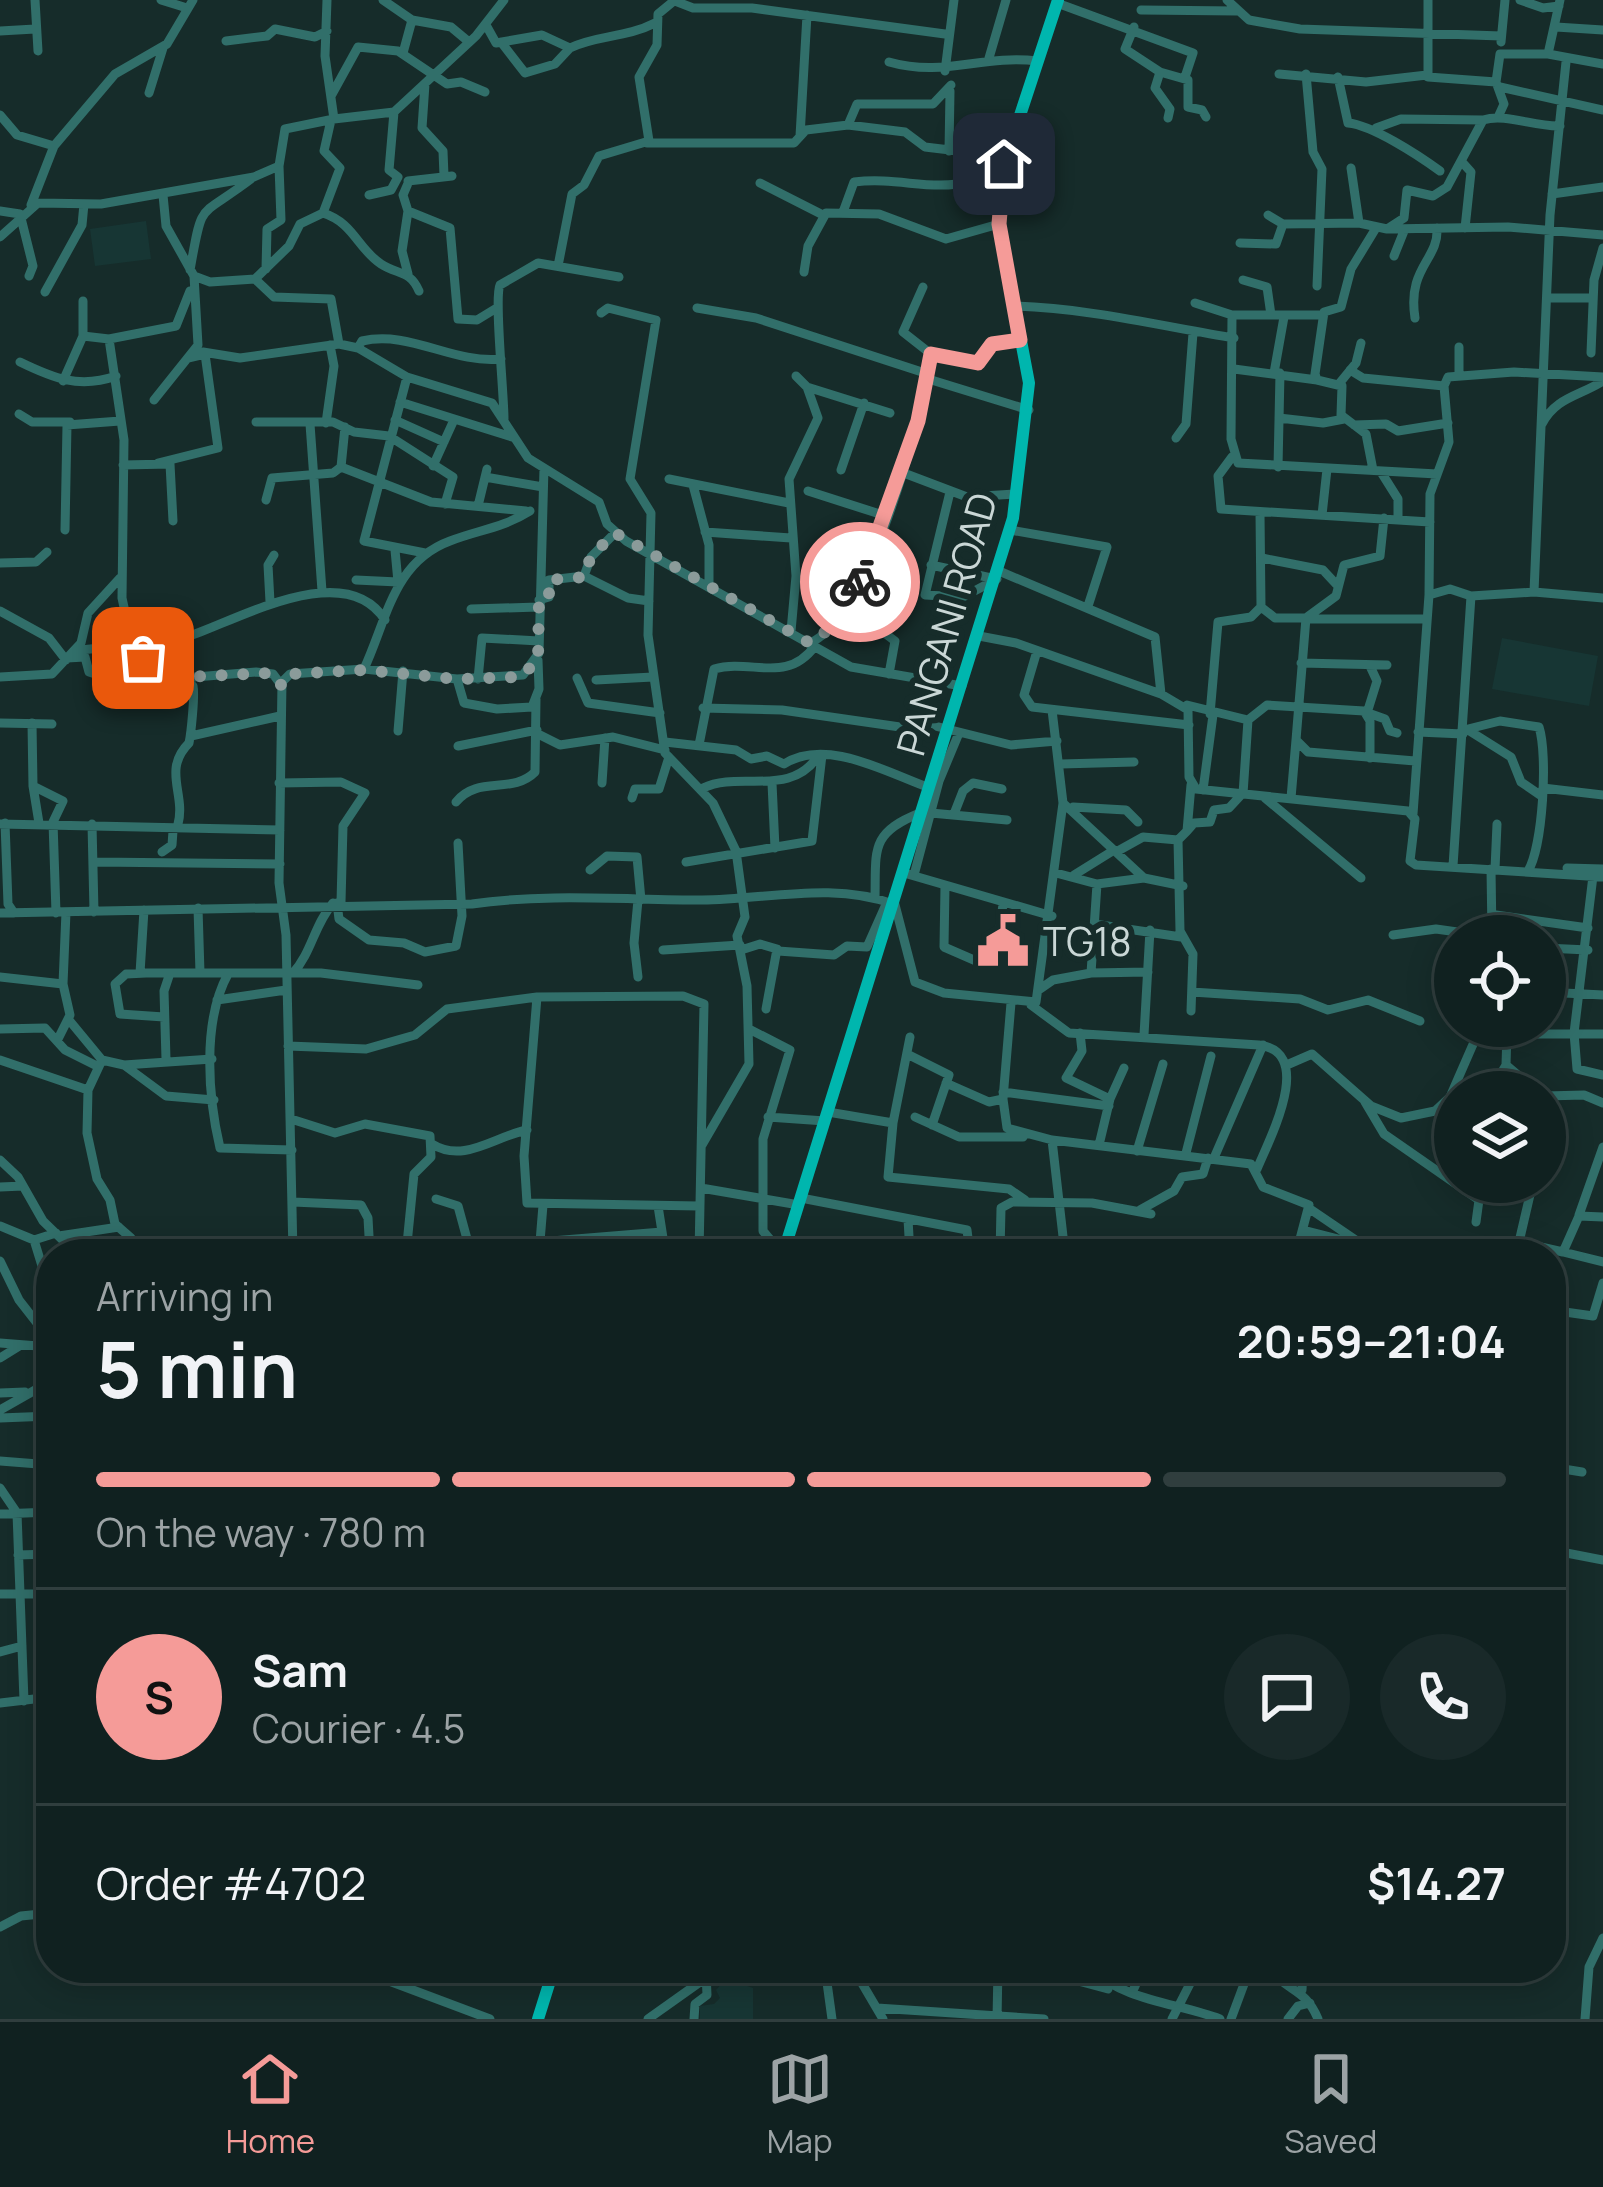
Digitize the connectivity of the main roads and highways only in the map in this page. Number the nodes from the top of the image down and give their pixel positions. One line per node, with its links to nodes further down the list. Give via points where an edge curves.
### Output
1 (1058, 2): 2 (main road, PANGANI ROAD, via 1004,164 999,224 1029,375 1010,530 909,874 891,902)
2 (788, 1239)
3 (549, 1983): 4 (main road)
4 (538, 2019)

